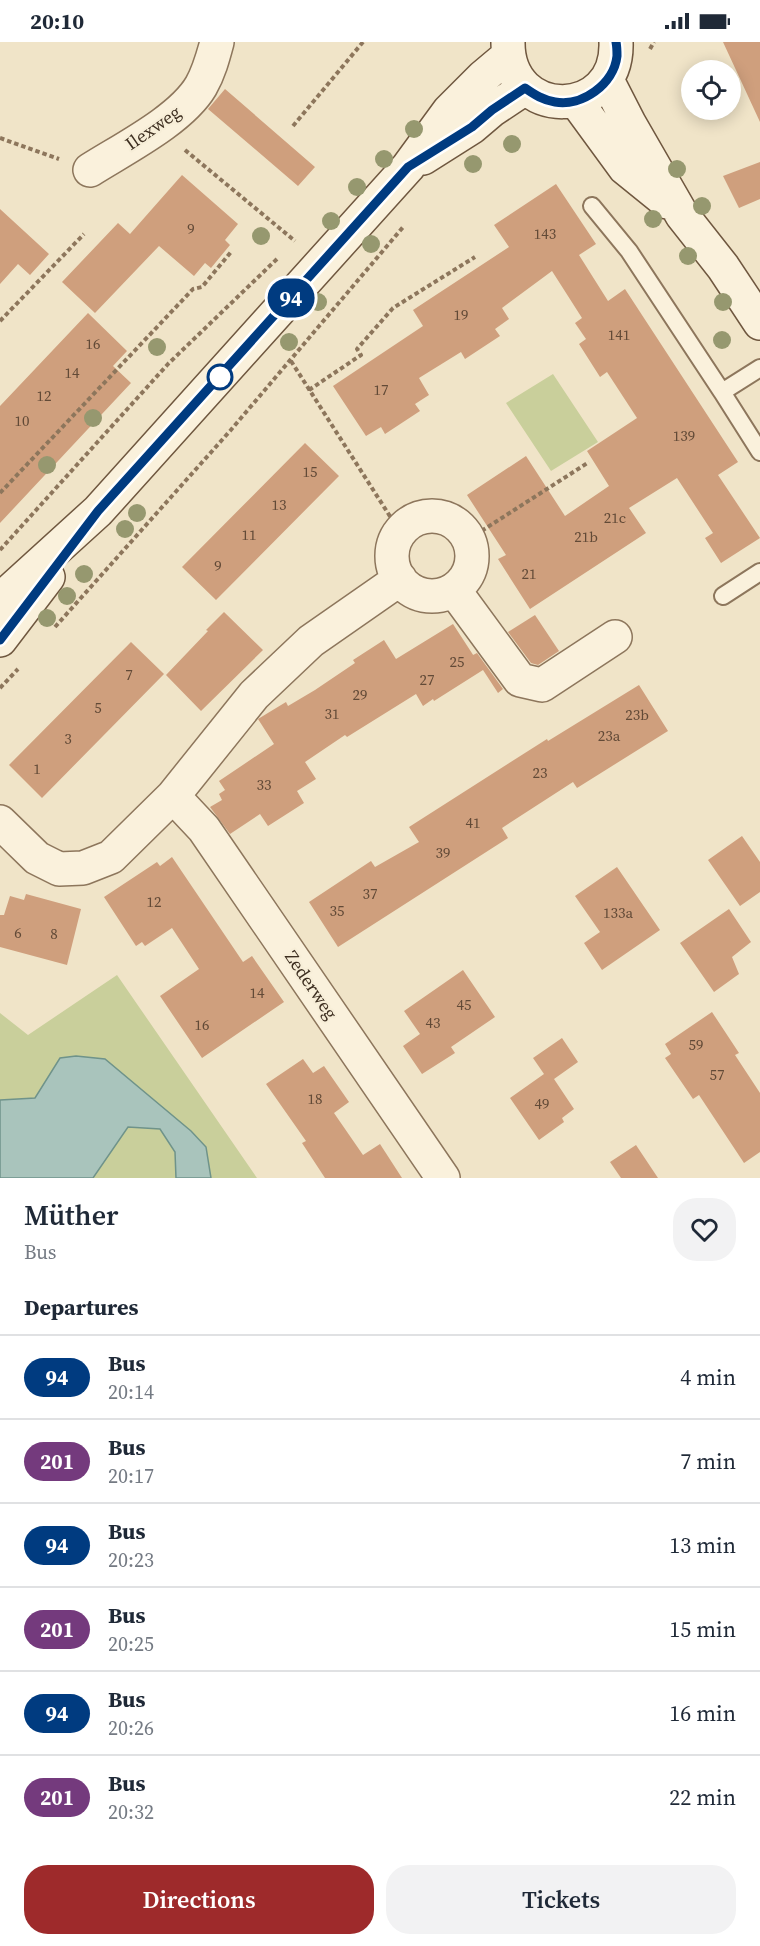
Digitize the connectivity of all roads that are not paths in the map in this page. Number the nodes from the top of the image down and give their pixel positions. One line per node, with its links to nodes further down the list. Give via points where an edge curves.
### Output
1 (218, 42): 8 (street, Ilexweg, via 201,87 184,108)
2 (616, 42): 4 (street, via 617,58)
3 (508, 49): 5 (street, via 513,74); 7 (street, via 449,111)
4 (607, 80): 6 (street); 10 (street)
5 (525, 88): 6 (street, via 539,98 557,103); 7 (street)
6 (576, 101): 10 (street, via 625,168)
7 (408, 167): 15 (street)
8 (90, 170)
9 (592, 206): 13 (lane, via 629,251)
10 (682, 215): 11 (street)
11 (760, 323)
12 (760, 368): 13 (lane)
13 (722, 392): 14 (lane)
14 (760, 452)
15 (98, 511): 20 (street); 22 (street)
16 (760, 572): 19 (lane)
17 (400, 579): 18 (street, via 416,593 429,596); 18 (street, via 392,562 399,532 416,518 443,516 465,531 473,556 464,581); 23 (street, via 311,641 254,695)
18 (454, 590): 21 (street, via 520,680 542,685)
19 (723, 596)
20 (0, 600)
21 (615, 637)
22 (0, 640)
23 (173, 796): 24 (street, via 111,857 83,868 59,869 37,858); 25 (street, Zederweg, via 204,829)
24 (0, 822)
25 (443, 1178)

